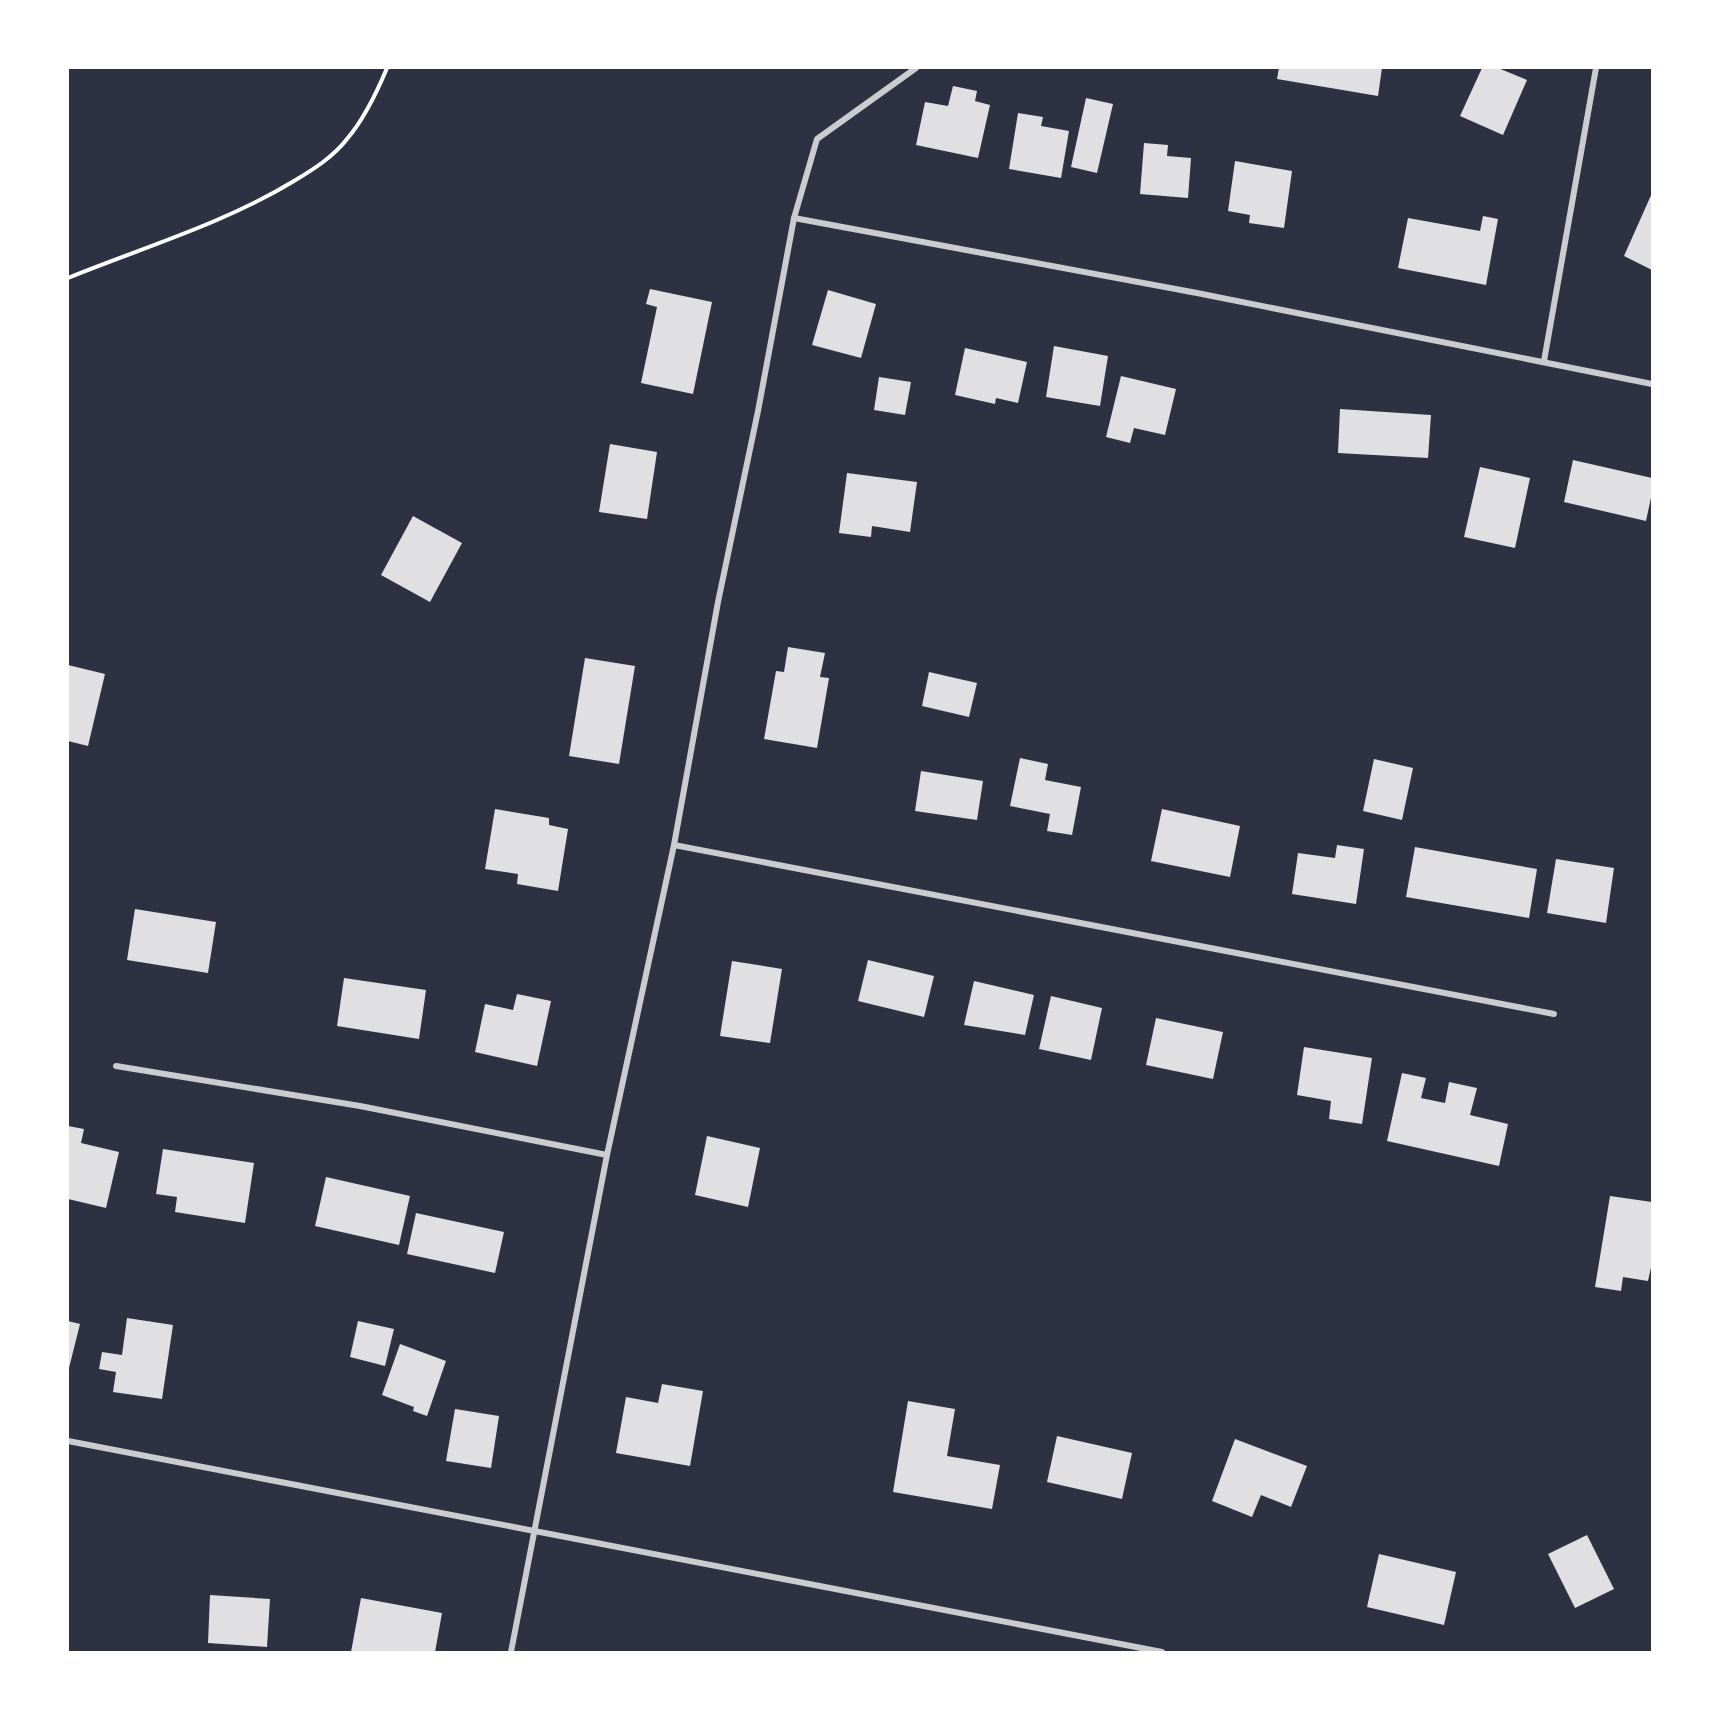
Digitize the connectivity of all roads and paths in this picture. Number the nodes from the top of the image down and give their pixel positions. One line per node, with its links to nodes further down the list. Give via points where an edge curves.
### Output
1 (387, 68): 5 (path, via 376,95 347,139 323,164 229,216)
2 (916, 68): 4 (street, via 818,139)
3 (1596, 68): 6 (street)
4 (794, 218): 6 (street); 8 (street)
5 (68, 278)
6 (1544, 361): 7 (street)
7 (1653, 384)
8 (674, 845): 9 (street); 11 (street)
9 (1554, 1014)
10 (117, 1066): 11 (street, via 360,1106)
11 (607, 1155): 13 (street)
12 (68, 1441): 13 (street)
13 (534, 1531): 14 (street); 15 (street)
14 (511, 1653)
15 (1162, 1653)

